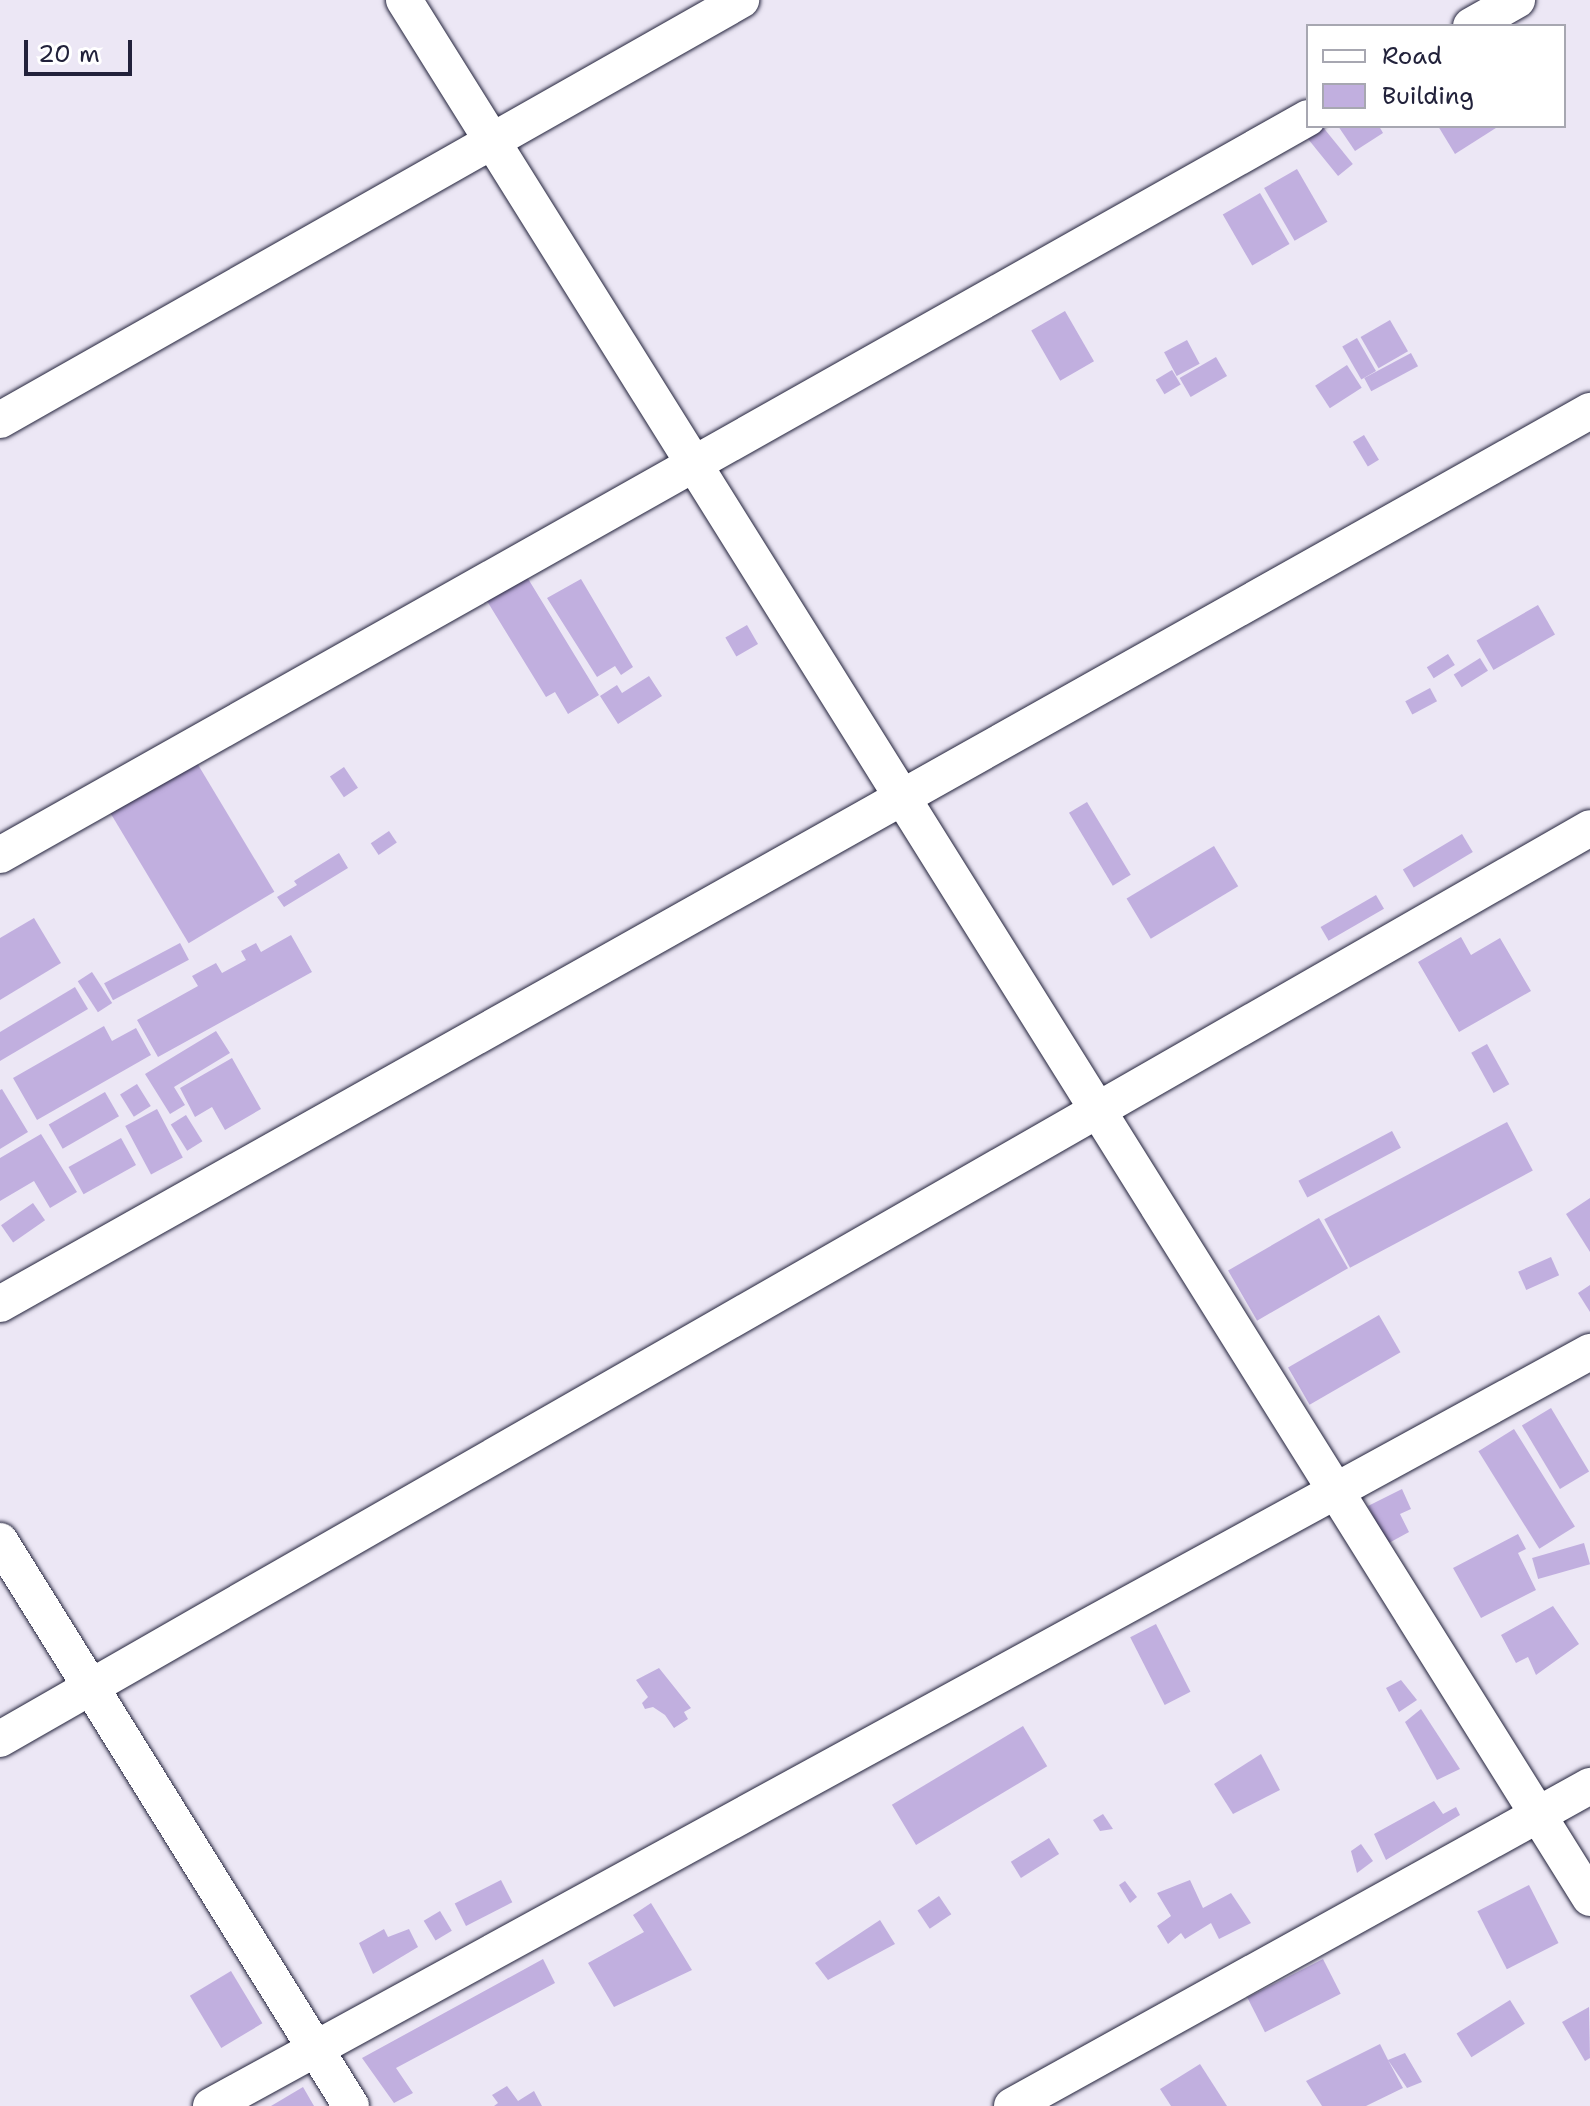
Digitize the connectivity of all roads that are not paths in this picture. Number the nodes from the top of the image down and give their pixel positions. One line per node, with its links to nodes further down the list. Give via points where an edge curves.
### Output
1 (404, 0): 6 (street)
2 (741, 0): 6 (street)
3 (1517, 0): 4 (street)
4 (1475, 24)
5 (1306, 119): 9 (street)
6 (492, 141): 8 (street); 9 (street)
7 (1590, 411): 10 (street)
8 (0, 420)
9 (693, 465): 10 (street); 12 (street)
10 (901, 798): 13 (street); 14 (street)
11 (1590, 828): 13 (street)
12 (0, 855)
13 (1096, 1111): 16 (street); 18 (street)
14 (0, 1304)
15 (1590, 1352): 16 (street)
16 (1334, 1494): 21 (street); 23 (street)
17 (0, 1541): 18 (street)
18 (90, 1688): 19 (street); 23 (street)
19 (0, 1739)
20 (1590, 1786): 21 (street)
21 (1538, 1814): 22 (street); 26 (street)
22 (1590, 1898)
23 (315, 2049): 24 (street); 25 (street)
24 (211, 2106)
25 (351, 2106)
26 (1012, 2106)

